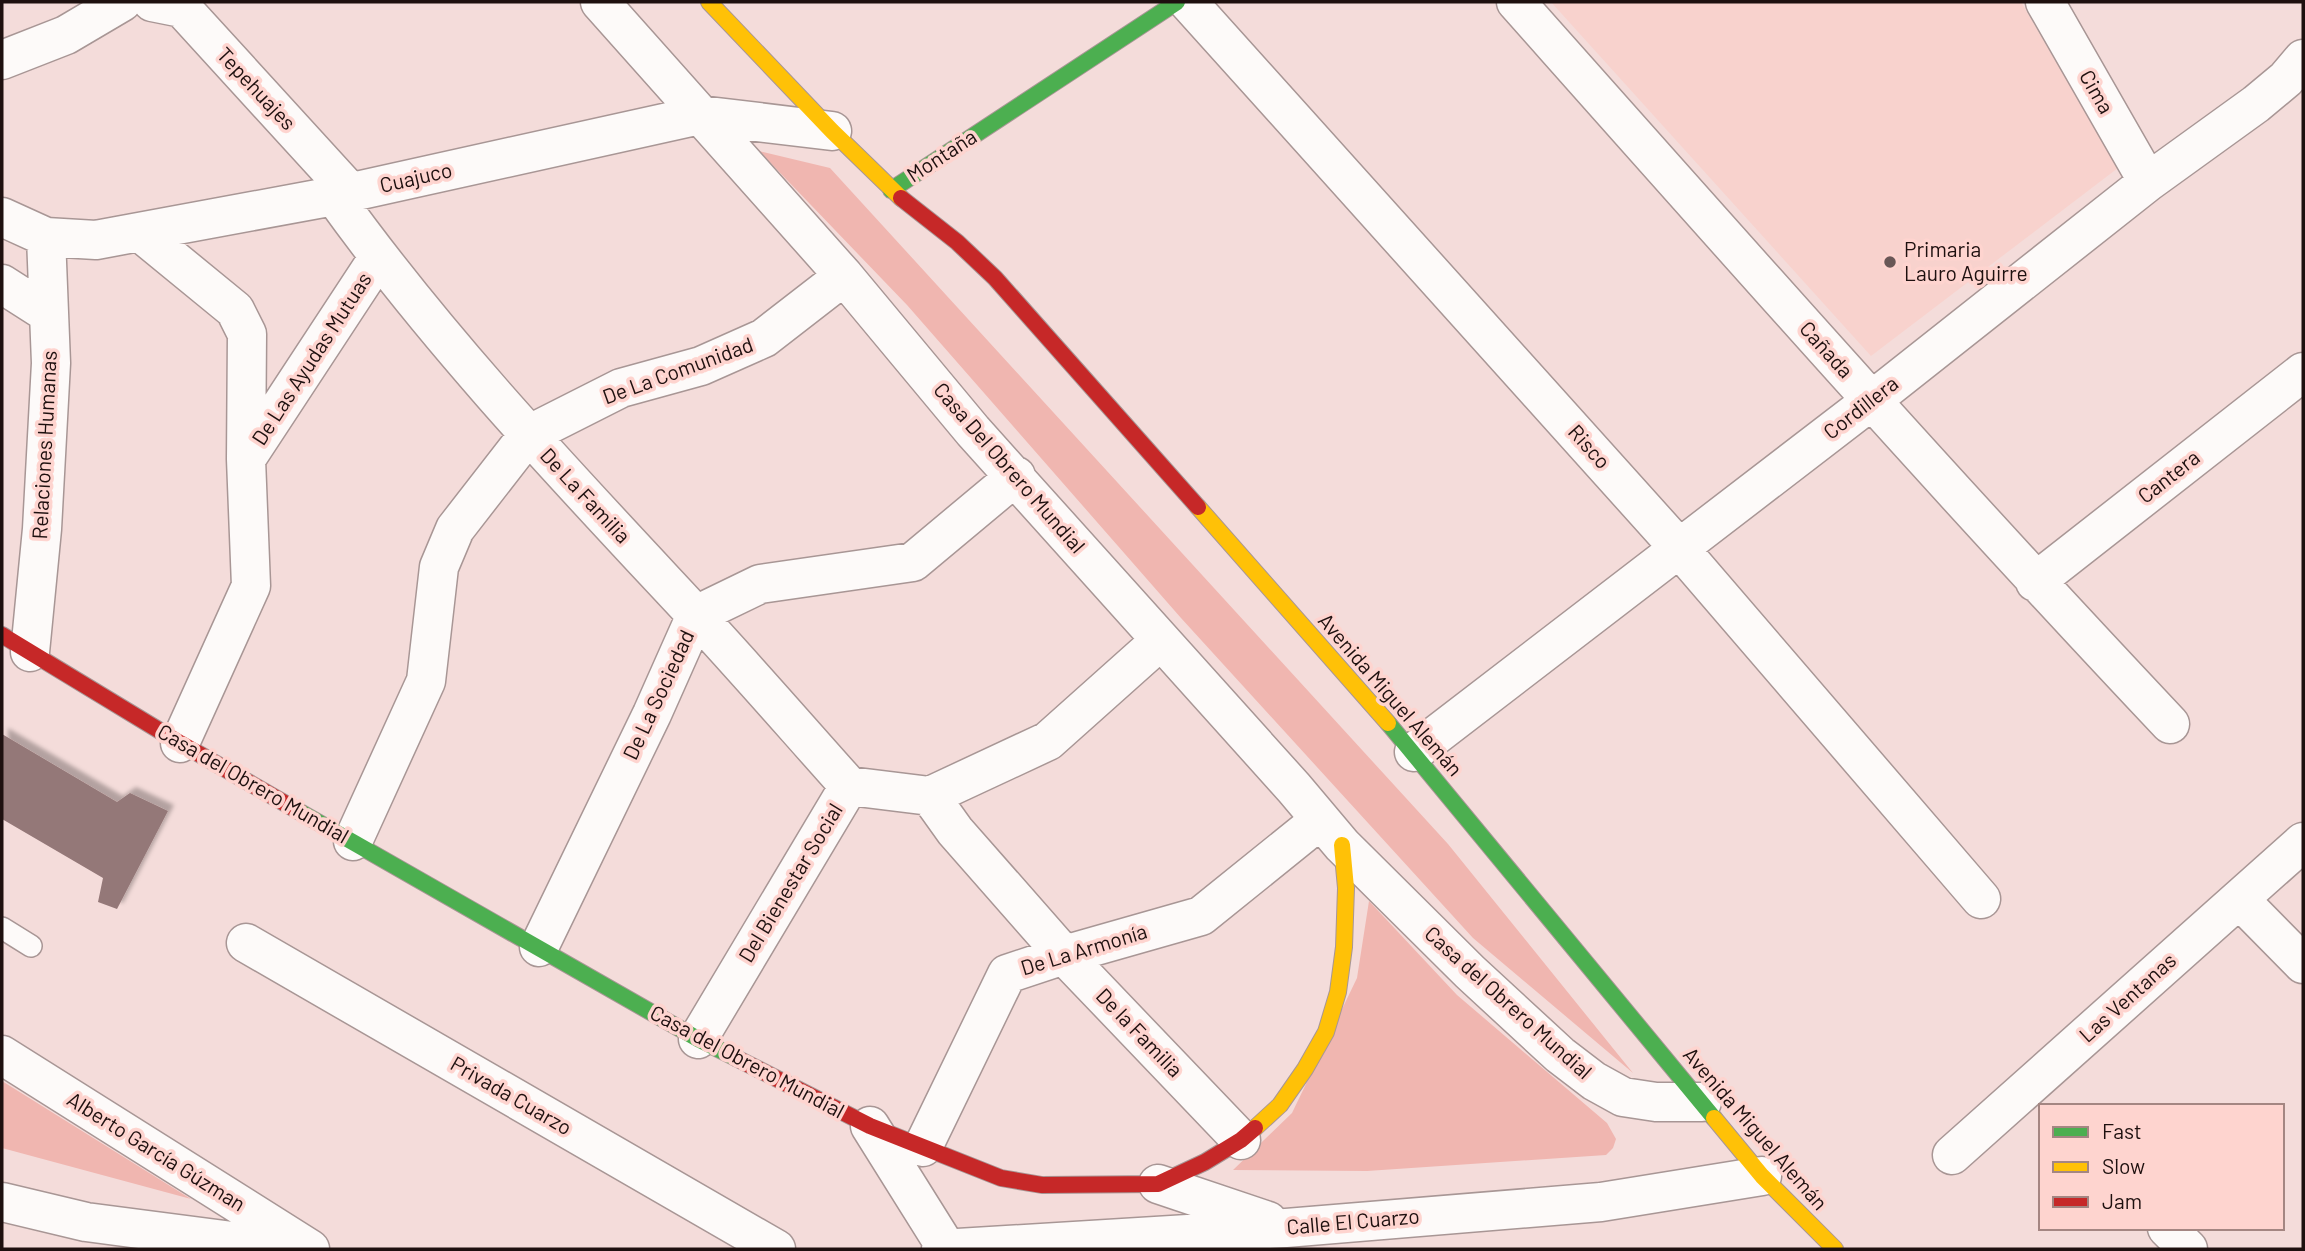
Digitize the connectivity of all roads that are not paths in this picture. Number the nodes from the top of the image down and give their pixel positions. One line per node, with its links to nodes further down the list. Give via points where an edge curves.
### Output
1 (122, 2): 9 (street, via 66,35)
2 (152, 2): 15 (street, Tepehuajes, via 182,8)
3 (600, 2): 11 (street)
4 (709, 2): 12 (street, Montaña)
5 (1177, 2): 14 (street, Montaña)
6 (1188, 2): 28 (street, Risco)
7 (1516, 2): 24 (street, Cañada)
8 (2045, 2): 13 (street, Cima)
9 (2, 60)
10 (2303, 60): 13 (street, Cordillera, via 2256,104)
11 (700, 114): 12 (street, Cuajuco); 15 (street, Cuajuco); 20 (street, Casa Del Obrero Mundial)
12 (832, 131): 14 (street, Montaña)
13 (2148, 182): 24 (street, Cordillera)
14 (891, 190): 35 (street, Avenida Miguel Alemán, via 995,278)
15 (343, 194): 17 (street, Cuajuco); 19 (street, De La Familia)
16 (2, 217): 18 (street, Cuajuco)
17 (141, 233): 18 (street, Cuajuco, via 96,240); 26 (street, De Las Ayudas Mutuas, via 235,310 247,334)
18 (46, 237): 22 (street, Relaciones Humanas)
19 (378, 258): 25 (street, De La Familia); 26 (street, De Las Ayudas Mutuas)
20 (844, 276): 25 (street, De La Comunidad, via 764,338 701,366 621,388); 27 (street, Casa Del Obrero Mundial)
21 (2, 284): 22 (street)
22 (49, 314): 32 (street, Relaciones Humanas, via 51,363 42,529)
23 (2303, 372): 29 (street, Cantera)
24 (1871, 401): 28 (street, Cordillera); 29 (street, Cañada)
25 (528, 435): 30 (street, De La Familia); 39 (street, De La Comunidad, via 455,529 439,567 426,681)
26 (246, 460): 34 (street, De Las Ayudas Mutuas, via 251,586)
27 (1016, 477): 30 (street, De La Sociedad, via 914,562 760,584); 31 (street, Casa Del Obrero Mundial)
28 (1679, 548): 35 (street, Cordillera); 41 (street, Risco)
29 (2035, 582): 33 (street, Cañada)
30 (696, 615): 36 (street, De La Familia); 46 (street, De La Sociedad)
31 (1160, 641): 37 (street, via 1048,741); 38 (street, Casa Del Obrero Mundial)
32 (16, 643): 34 (street, Casa del Obrero Mundial)
33 (2170, 724)
34 (180, 743): 39 (street, Casa del Obrero Mundial)
35 (1414, 752): 52 (street, Avenida Miguel Alemán)
36 (849, 786): 37 (street, Del Bienestar Social); 49 (street, Del Bienestar Social)
37 (930, 796): 47 (street, De la Familia)
38 (1331, 833): 47 (street, De La Armonía, via 1201,916); 52 (street, Casa del Obrero Mundial, via 1470,972 1594,1081 1623,1097); 54 (street, Casa del Obrero Mundial, via 1346,888 1338,992 1326,1032 1306,1069 1280,1105)
39 (353, 841): 46 (street, Casa del Obrero Mundial)
40 (2303, 842): 42 (street, Las Ventanas)
41 (1981, 899)
42 (2239, 899): 48 (street); 51 (street, Las Ventanas)
43 (2, 928): 45 (lane)
44 (246, 943): 64 (street, Privada Cuarzo)
45 (31, 946)
46 (539, 947): 49 (street, Casa del Obrero Mundial)
47 (1064, 955): 54 (street, De la Familia); 55 (street, De La Armonía, via 1007,974)
48 (2303, 964)
49 (698, 1039): 53 (street, Casa del Obrero Mundial)
50 (2, 1055): 63 (street, Alberto García Gúzman)
51 (2038, 1096): 56 (street, Las Ventanas)
52 (1702, 1102): 57 (street, Avenida Miguel Alemán)
53 (870, 1126): 55 (street, Casa del Obrero Mundial); 66 (street)
54 (1241, 1140): 58 (street, Casa del Obrero Mundial)
55 (923, 1147): 58 (street, Casa del Obrero Mundial, via 1001,1178 1042,1185)
56 (1952, 1155)
57 (1762, 1176): 60 (street, Calle El Cuarzo, via 1601,1202); 67 (street, Avenida Miguel Alemán)
58 (1158, 1184): 60 (street)
59 (2, 1202): 62 (street, Alberto García Gúzman, via 86,1222)
60 (1286, 1227): 66 (street, Calle El Cuarzo)
61 (2169, 1230): 68 (street)
62 (292, 1249)
63 (310, 1249)
64 (776, 1249)
65 (941, 1249): 66 (street, Calle El Cuarzo)
66 (947, 1249)
67 (1835, 1249)
68 (2188, 1249)

